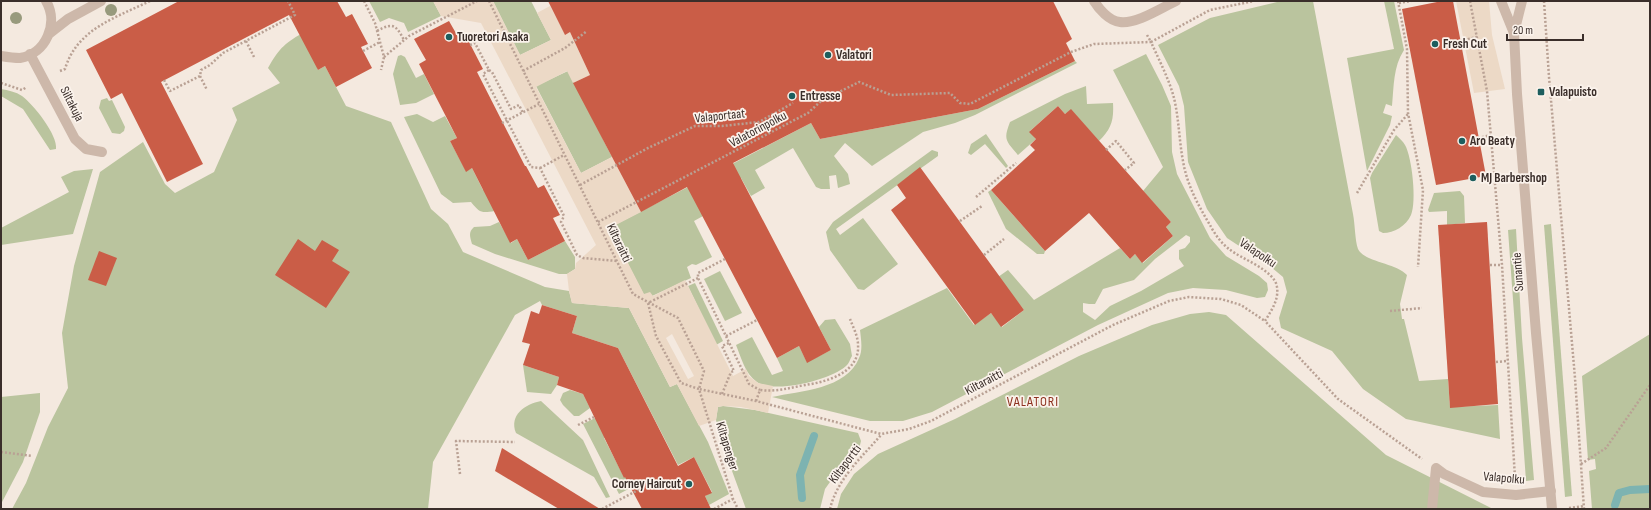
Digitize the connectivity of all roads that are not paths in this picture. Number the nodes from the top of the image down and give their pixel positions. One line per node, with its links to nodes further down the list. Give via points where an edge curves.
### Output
1 (46, 1): 7 (street, via 51,14)
2 (102, 1): 7 (street, via 68,19)
3 (1094, 1): 4 (street, via 1105,15 1120,22 1139,19)
4 (1176, 1)
5 (1501, 1): 8 (street, Sunantie)
6 (1522, 1): 8 (street, Sunantie)
7 (50, 33): 9 (street, via 45,42)
8 (1514, 33): 12 (street, Sunantie, via 1536,333)
9 (30, 54): 10 (street, via 20,58); 11 (street, Siltakuja, via 75,139 86,149)
10 (1, 56)
11 (102, 152)
12 (1551, 491): 13 (street, Valapolku, via 1516,495 1483,492 1436,468); 14 (street, Sunantie)
13 (1432, 509)
14 (1552, 509)

